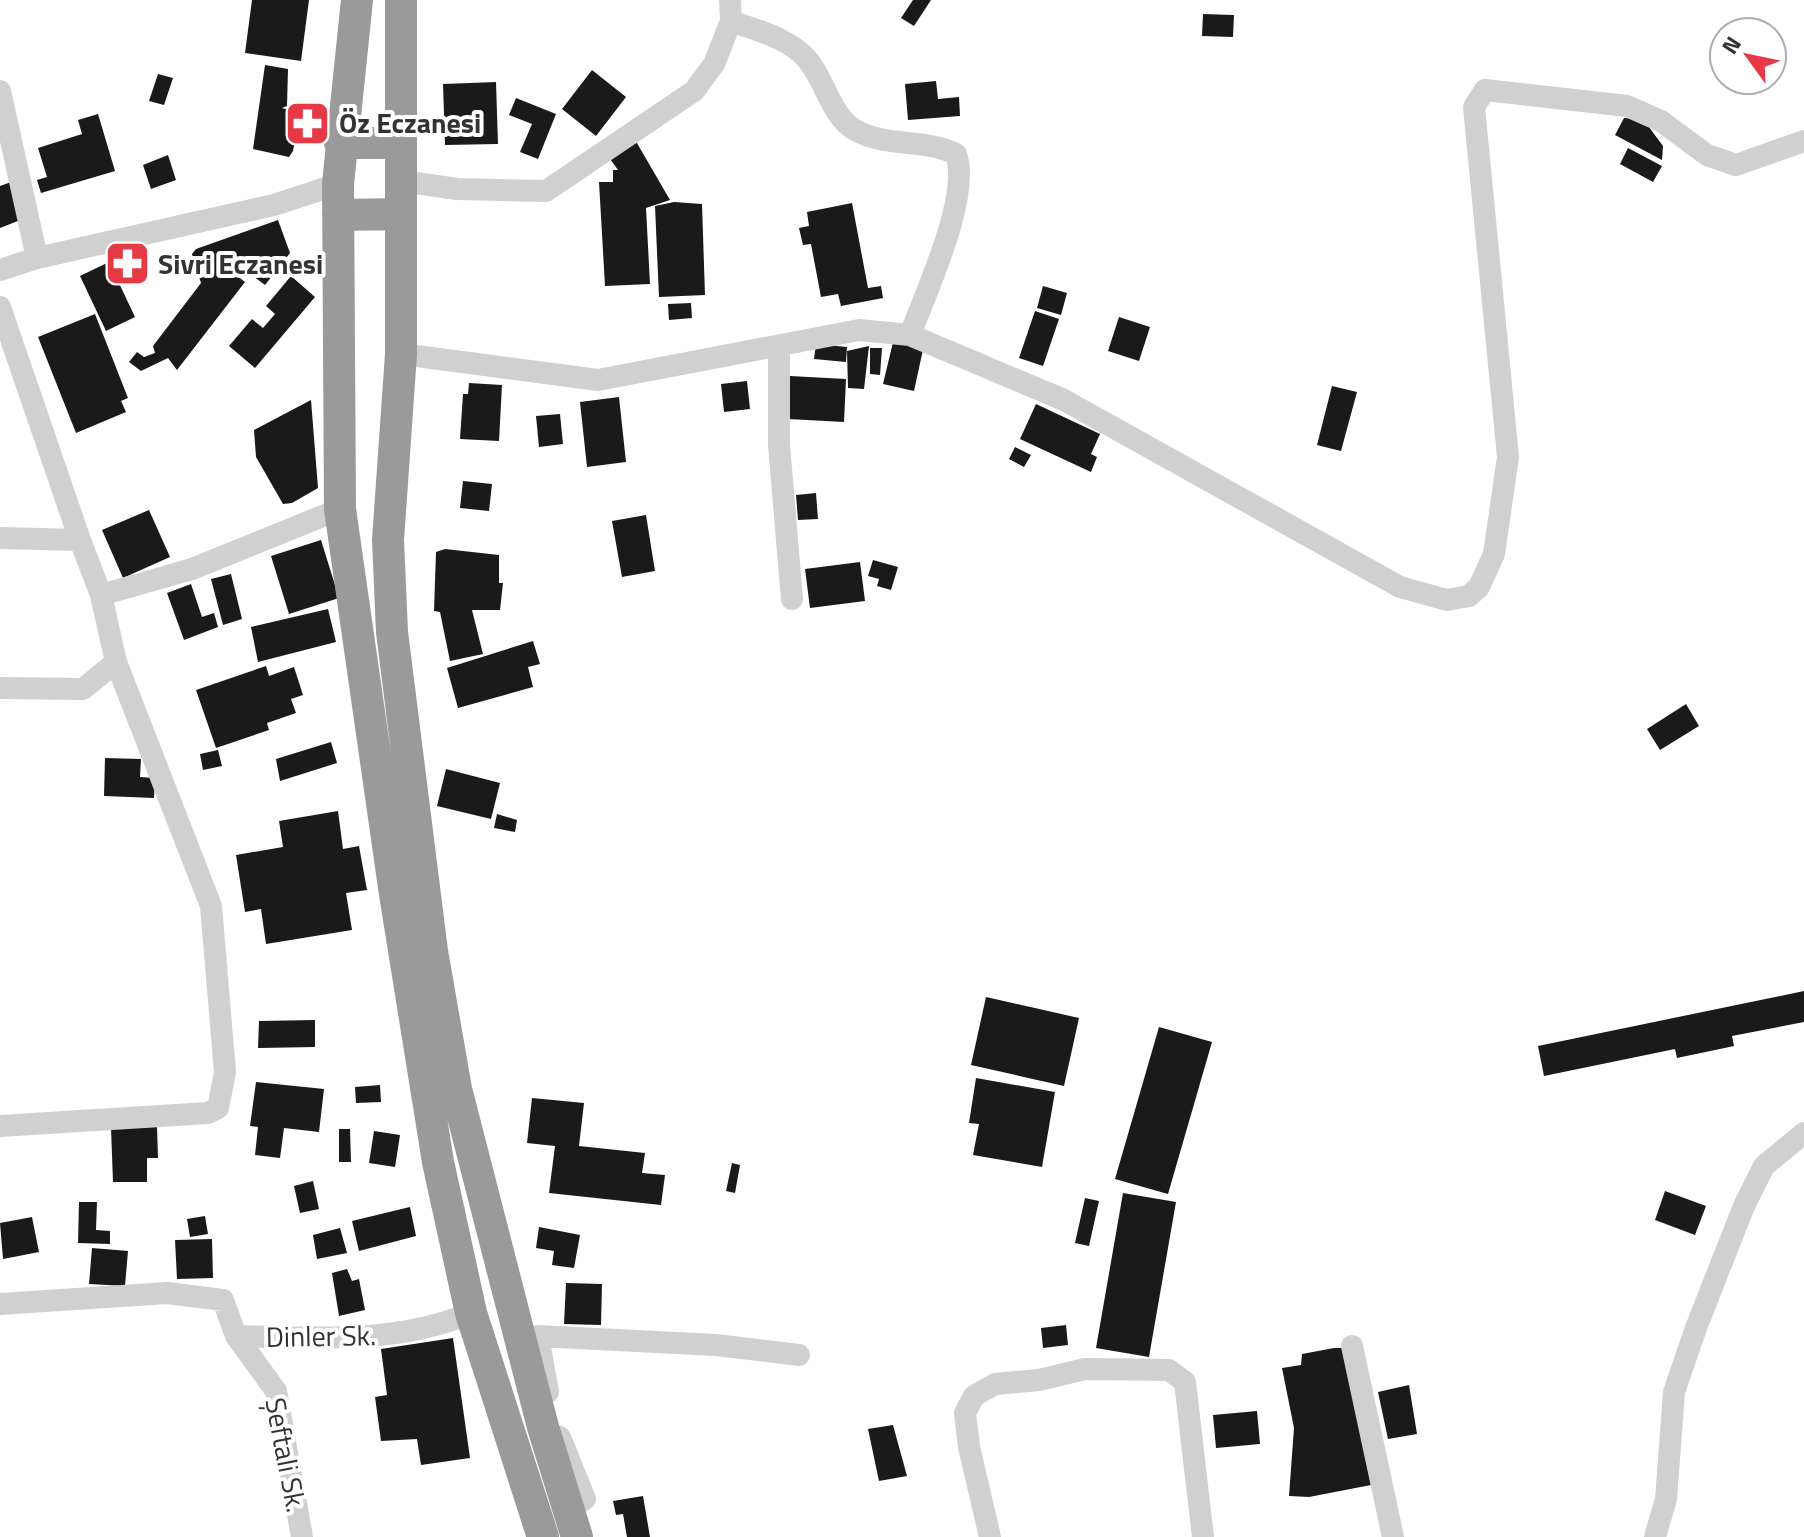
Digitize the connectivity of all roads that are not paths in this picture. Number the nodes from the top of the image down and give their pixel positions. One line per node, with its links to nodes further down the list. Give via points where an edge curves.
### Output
1 (357, 0): 6 (highway)
2 (401, 0): 7 (highway)
3 (731, 10): 8 (street, via 714,64 694,91 546,191 457,189); 14 (street, via 806,58 852,129 875,138 935,144 956,154 961,169 949,231)
4 (0, 91): 11 (street)
5 (1804, 141): 14 (street, via 1736,165 1707,155 1661,121 1627,106 1485,90 1474,107 1508,457 1494,554 1469,596 1447,600 1400,587 1064,400)
6 (340, 143): 7 (highway); 9 (highway)
7 (401, 143): 8 (highway)
8 (402, 181): 10 (highway)
9 (338, 199): 10 (highway); 11 (street, via 274,205); 17 (highway)
10 (401, 214): 16 (highway)
11 (37, 258): 12 (street)
12 (0, 270)
13 (0, 307): 19 (street)
14 (910, 335): 15 (street, via 859,330)
15 (779, 346): 16 (street, via 598,380); 21 (street, via 779,445)
16 (401, 354): 31 (highway, via 388,555 392,632 432,951 456,1089)
17 (340, 509): 20 (street, via 192,569); 27 (highway, via 435,1146)
18 (0, 538): 19 (street)
19 (80, 540): 20 (street)
20 (101, 595): 22 (street)
21 (792, 599)
22 (116, 662): 23 (street, via 83,689); 24 (street, via 211,906 225,1072 218,1108 208,1113)
23 (0, 688)
24 (0, 1126)
25 (1804, 1133): 37 (street, via 1764,1166 1696,1328 1674,1392 1666,1499)
26 (0, 1304): 28 (street, Dinler Sk., via 167,1293 196,1296 223,1300)
27 (471, 1313): 28 (street, Dinler Sk., via 437,1327 388,1335); 33 (highway)
28 (236, 1336): 32 (street, Şeftali Sk., via 276,1391)
29 (1352, 1346): 36 (street)
30 (799, 1355): 31 (street, via 538,1336 552,1416 585,1499)
31 (572, 1523)
32 (302, 1537)
33 (543, 1537)
34 (990, 1537): 35 (street, via 965,1413 974,1396 995,1384 1085,1369 1169,1370 1185,1382)
35 (1203, 1537)
36 (1393, 1537)
37 (1655, 1537)

